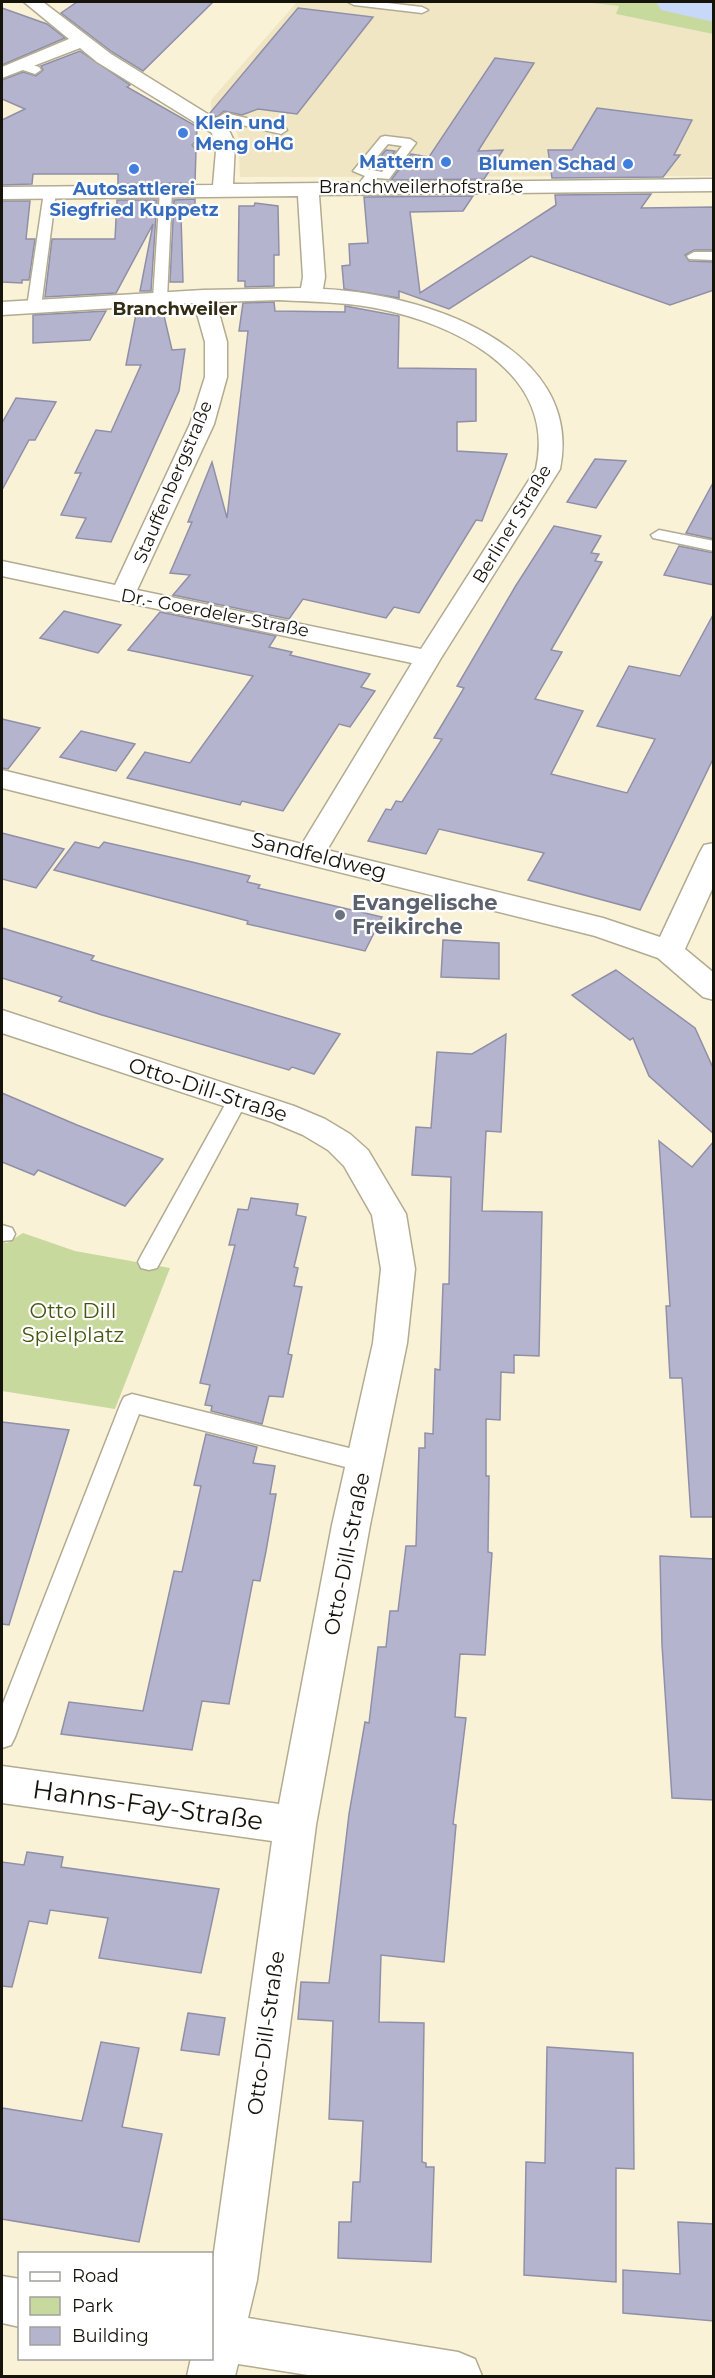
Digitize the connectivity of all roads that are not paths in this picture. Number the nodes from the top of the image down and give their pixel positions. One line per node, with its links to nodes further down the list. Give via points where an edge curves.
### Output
1 (33, 2): 4 (street)
2 (354, 2): 3 (lane)
3 (422, 10)
4 (80, 41): 5 (street, via 28,68); 9 (street, via 210,122 225,137)
5 (2, 73)
6 (225, 117): 7 (lane)
7 (281, 130)
8 (200, 145): 9 (lane)
9 (225, 146): 12 (street)
10 (714, 185): 11 (street, Branchweilerhofstraße, via 368,180)
11 (308, 188): 12 (street, Branchweilerhofstraße); 18 (street, Branchweilerhofstraße, via 314,277)
12 (223, 189): 13 (street, Branchweilerhofstraße)
13 (166, 190): 14 (street, Branchweilerhofstraße); 20 (lane)
14 (50, 192): 15 (street, Branchweilerhofstraße); 21 (lane)
15 (2, 193)
16 (694, 256): 17 (lane)
17 (714, 256)
18 (311, 294): 19 (street, Berliner Straße); 27 (street, Berliner Straße, via 387,304 424,314 470,334 518,368 543,400 553,452 548,469)
19 (203, 296): 20 (street, Berliner Straße); 26 (street, Stauffenbergstraße, via 216,342 216,377 202,424)
20 (160, 299): 21 (street, Berliner Straße)
21 (34, 307): 22 (street, Berliner Straße)
22 (2, 308)
23 (659, 535): 24 (lane)
24 (714, 546)
25 (2, 570): 26 (street, Dr.- Goerdeler-Straße)
26 (122, 595): 27 (street, Dr.- Goerdeler-Straße)
27 (428, 658): 30 (street, Berliner Straße)
28 (2, 779): 30 (street, Sandfeldweg)
29 (714, 852): 31 (street)
30 (310, 854): 31 (street, Sandfeldweg, via 603,928)
31 (669, 951): 32 (street)
32 (714, 990)
33 (2, 1021): 34 (street, Otto-Dill-Straße)
34 (238, 1099): 35 (lane); 36 (street, Otto-Dill-Straße, via 314,1127 339,1142 357,1158 389,1214 398,1269 395,1309)
35 (149, 1262)
36 (365, 1462): 37 (lane, via 132,1403); 39 (street, Otto-Dill-Straße)
37 (2, 1737)
38 (2, 1785): 39 (street, Hanns-Fay-Straße)
39 (295, 1825): 42 (street, Otto-Dill-Straße, via 233,2280)
40 (2, 2300): 41 (street)
41 (18, 2303)
42 (215, 2350): 43 (street)
43 (458, 2376)

